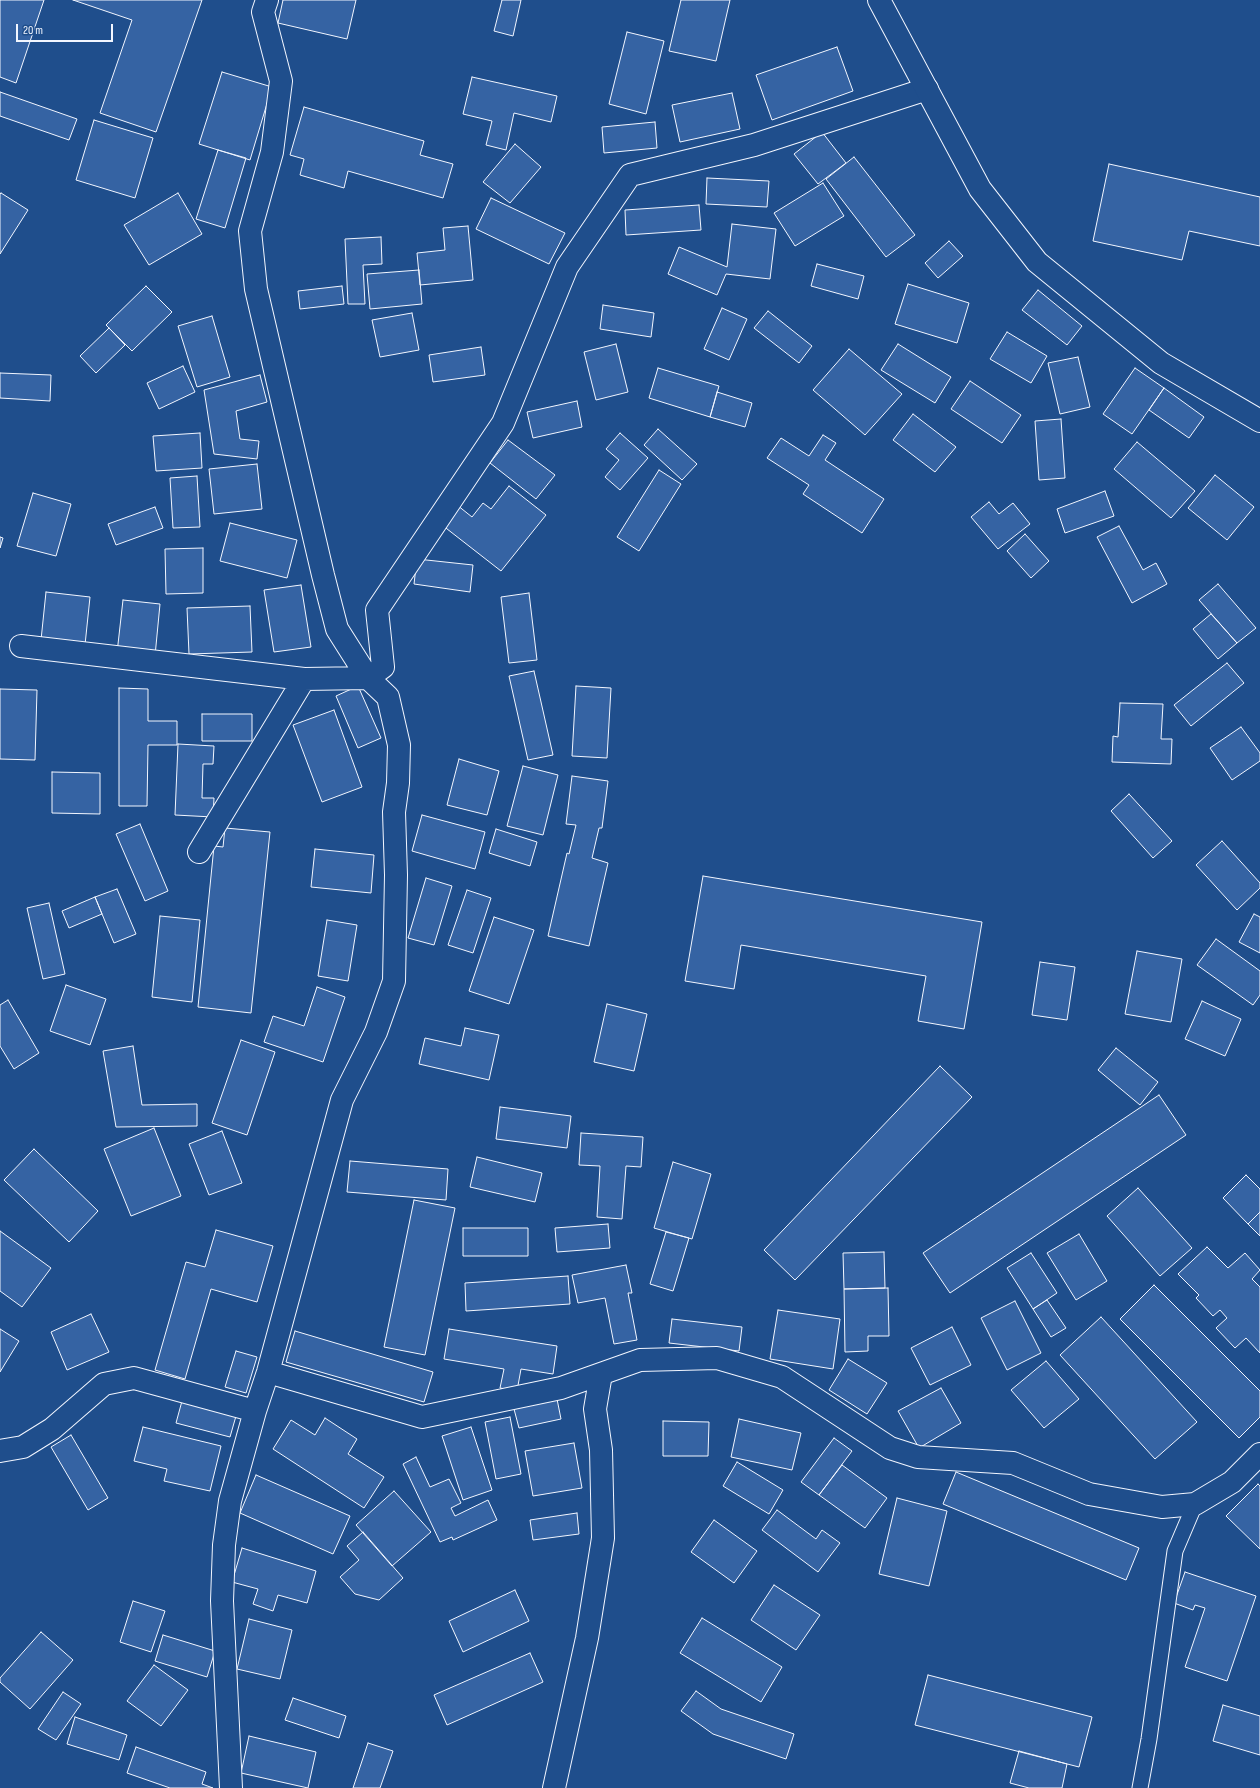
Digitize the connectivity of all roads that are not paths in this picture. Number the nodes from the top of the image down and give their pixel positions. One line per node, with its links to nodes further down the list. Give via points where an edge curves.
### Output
1 (266, 0): 6 (street, via 262,12 281,81 272,152 250,231 256,289 337,629)
2 (879, 0): 3 (street)
3 (927, 89): 4 (street, via 980,188 1037,262 1161,363); 6 (street, via 754,145 630,175 567,267 503,422 377,610 383,667)
4 (1260, 422)
5 (21, 646): 7 (street)
6 (368, 678): 7 (street); 9 (street, via 388,697 399,745 394,812 394,981 376,1032 342,1100)
7 (304, 679): 8 (street)
8 (199, 852)
9 (268, 1372): 10 (street, via 422,1417 561,1388); 11 (street)
10 (601, 1374): 14 (street, via 640,1360 717,1358 782,1377 890,1448 918,1457 1013,1463 1089,1494 1162,1507); 16 (street, via 595,1409 600,1450 603,1538 587,1638)
11 (255, 1411): 12 (street, via 134,1378 104,1384 52,1429 23,1447); 15 (street, via 230,1501 224,1545 222,1601)
12 (0, 1451)
13 (1260, 1454): 14 (street, via 1232,1482)
14 (1195, 1504): 17 (lane, via 1175,1551)
15 (231, 1788)
16 (554, 1788)
17 (1140, 1788)

